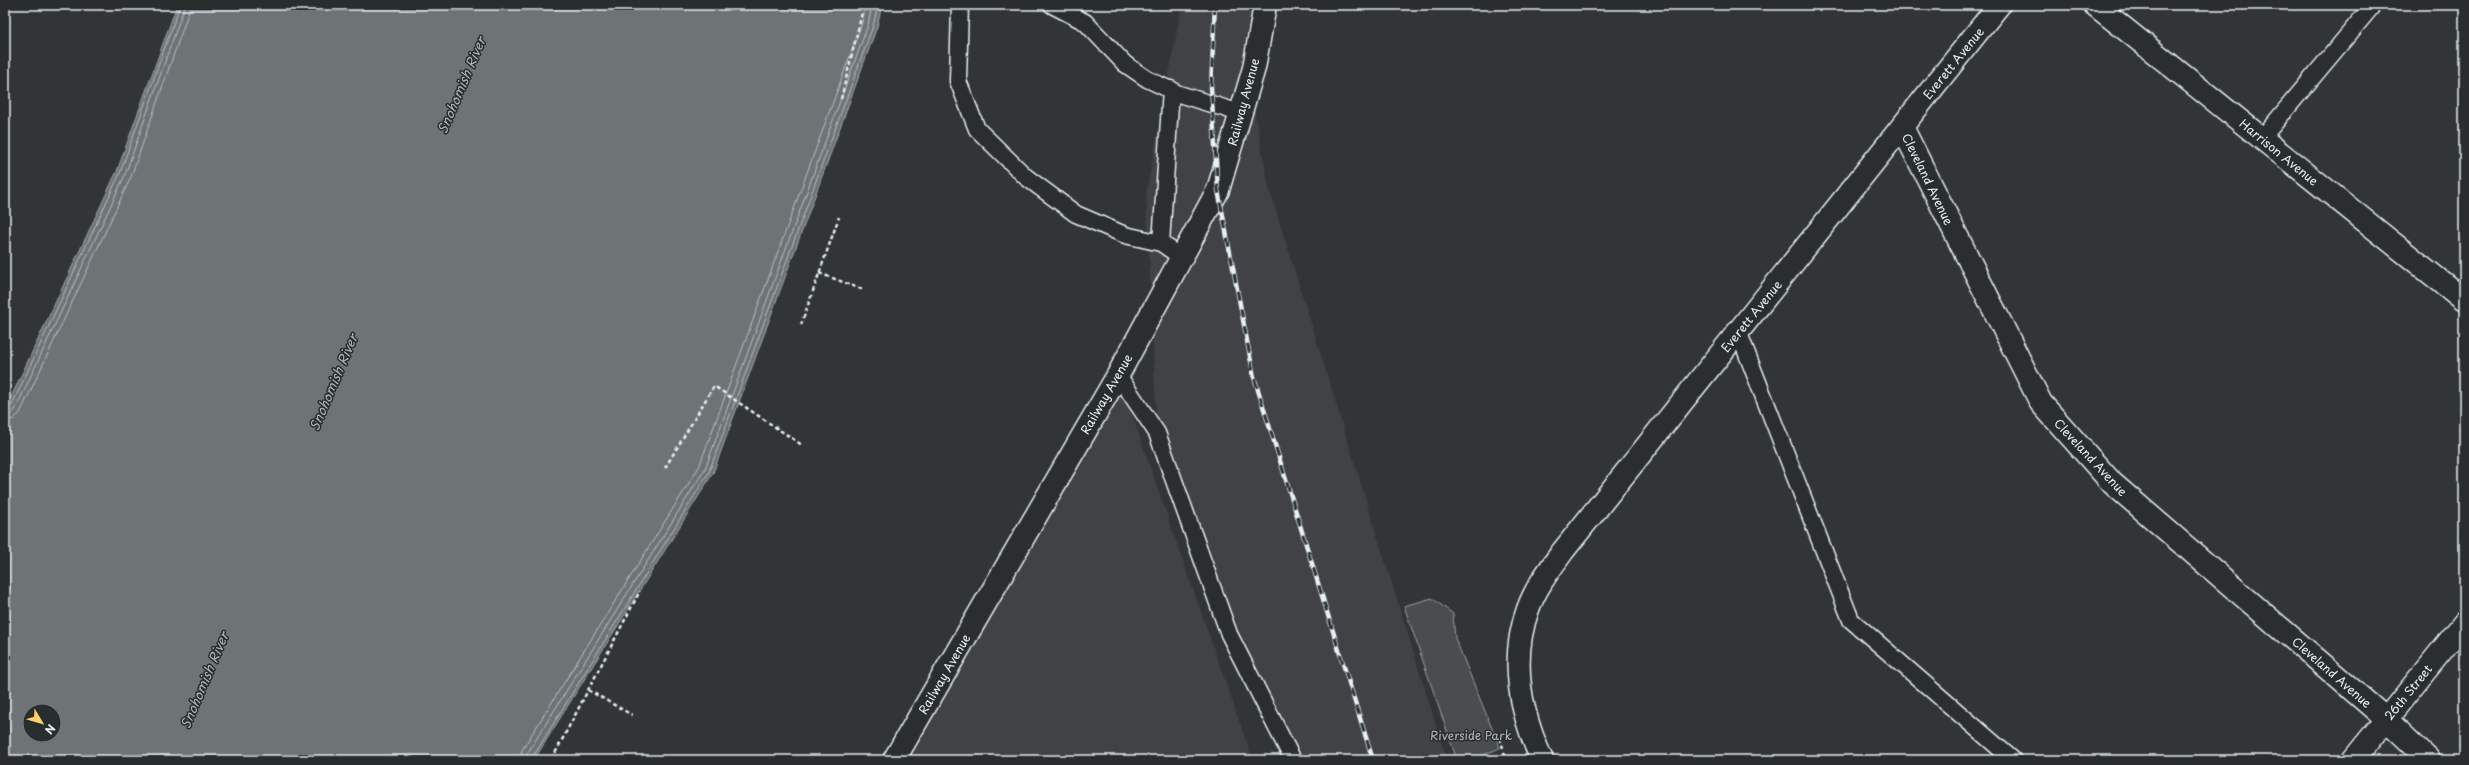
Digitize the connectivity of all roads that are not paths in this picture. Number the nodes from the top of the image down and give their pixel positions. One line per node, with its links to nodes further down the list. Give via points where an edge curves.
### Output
1 (960, 5): 11 (lane, via 958,81 977,129 1026,177 1076,214 1125,235)
2 (1052, 5): 7 (lane, via 1085,22 1126,64 1147,79)
3 (1265, 5): 8 (street, Railway Avenue, via 1254,68)
4 (1999, 5): 9 (street, Everett Avenue)
5 (2095, 5): 10 (street, Harrison Avenue)
6 (2373, 5): 10 (lane)
7 (1170, 89): 8 (lane); 11 (lane)
8 (1240, 113): 12 (street, Railway Avenue, via 1218,190)
9 (1902, 127): 14 (street, Everett Avenue); 17 (street, Cleveland Avenue, via 2041,402 2112,483)
10 (2262, 138): 13 (street, Harrison Avenue)
11 (1161, 243): 12 (lane)
12 (1182, 257): 15 (street, Railway Avenue)
13 (2464, 300)
14 (1738, 332): 20 (street, Everett Avenue, via 1563,551 1540,584 1529,608 1520,637 1518,681 1533,740); 21 (lane, via 1851,620)
15 (1118, 375): 18 (street, Railway Avenue); 19 (lane, via 1157,433 1229,634)
16 (2464, 623): 17 (street, 26th Street)
17 (2386, 718): 22 (street, 26th Street); 23 (street, Cleveland Avenue)
18 (894, 760)
19 (1292, 760)
20 (1542, 760)
21 (2013, 760)
22 (2353, 760)
23 (2429, 760)

